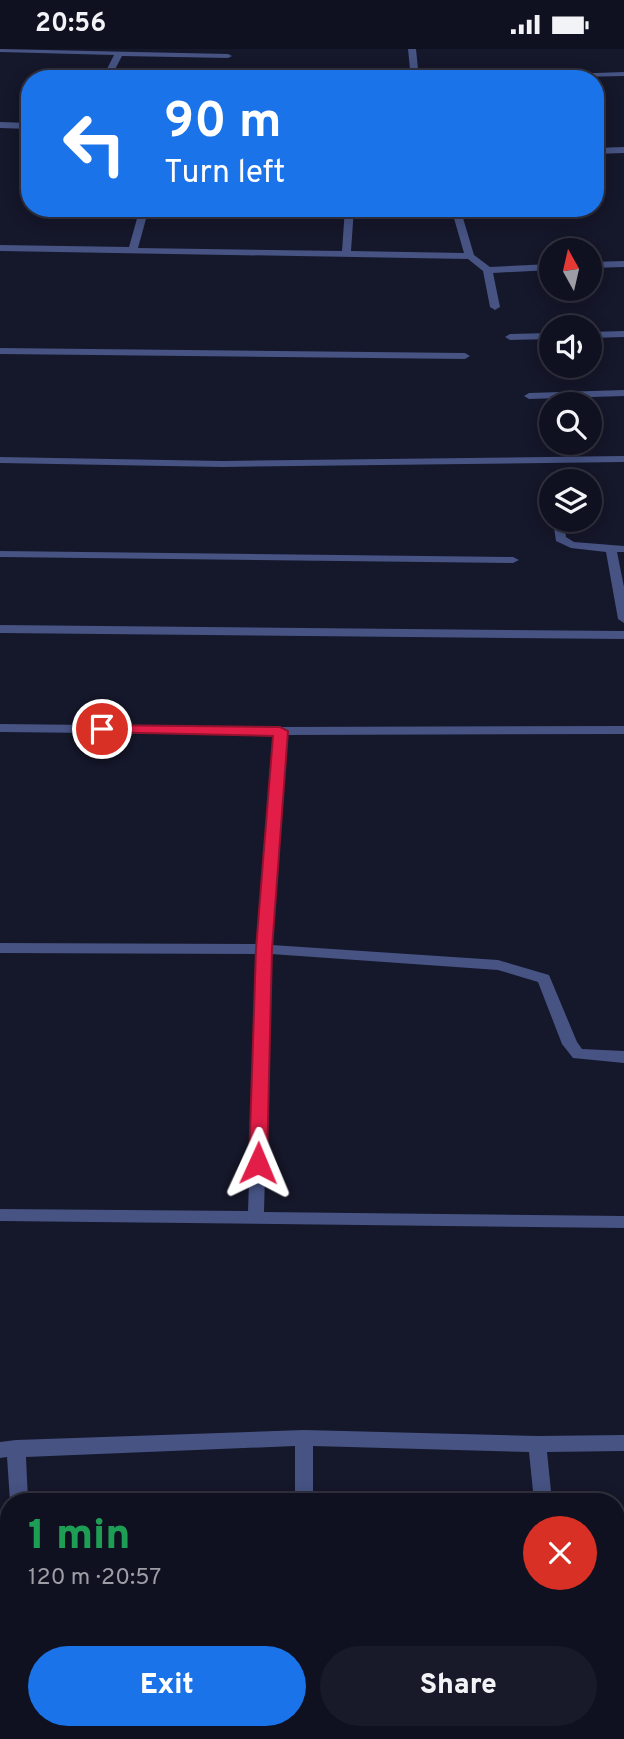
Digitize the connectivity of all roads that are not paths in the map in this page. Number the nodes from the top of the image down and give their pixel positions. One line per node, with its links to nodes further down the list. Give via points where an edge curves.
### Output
1 (412, 49): 6 (street)
2 (0, 50): 3 (street)
3 (119, 53): 4 (street); 5 (street)
4 (228, 56)
5 (110, 70)
6 (414, 70)
7 (624, 74): 8 (street)
8 (604, 75)
9 (0, 125): 10 (street)
10 (21, 126)
11 (624, 149): 12 (street)
12 (604, 150)
13 (142, 217): 17 (street)
14 (349, 217): 18 (street)
15 (457, 217): 19 (street)
16 (0, 248): 17 (street)
17 (133, 249): 18 (street)
18 (346, 254): 19 (street)
19 (470, 256): 23 (street)
20 (624, 264): 21 (street)
21 (602, 265)
22 (539, 268): 23 (street)
23 (488, 270): 24 (street)
24 (495, 307)
25 (624, 334): 26 (street)
26 (602, 335)
27 (539, 336): 28 (street)
28 (510, 337)
29 (0, 351): 30 (street)
30 (465, 356)
31 (624, 393): 32 (street)
32 (529, 396)
33 (624, 459): 34 (street, via 223,464)
34 (0, 460)
35 (560, 532): 36 (street, via 560,539 571,545)
36 (611, 549): 37 (street); 40 (street)
37 (624, 549)
38 (0, 554): 39 (street)
39 (513, 560)
40 (624, 619)
41 (0, 629): 42 (street)
42 (624, 635)
43 (0, 728): 45 (street)
44 (624, 730): 45 (street)
45 (280, 731): 47 (street)
46 (0, 948): 47 (street)
47 (264, 949): 48 (street, via 498,965 544,979 578,1054); 50 (street)
48 (624, 1057)
49 (0, 1215): 50 (street)
50 (256, 1217): 51 (street)
51 (624, 1222)
52 (304, 1438): 54 (street); 55 (street); 57 (street)
53 (624, 1443): 54 (street)
54 (537, 1444): 58 (street)
55 (8, 1449): 56 (street)
56 (17, 1493)
57 (304, 1493)
58 (542, 1493)

